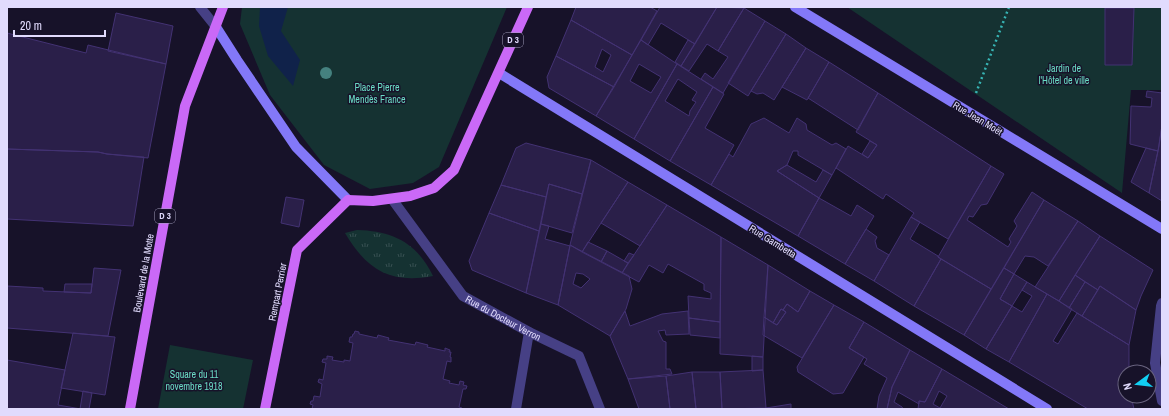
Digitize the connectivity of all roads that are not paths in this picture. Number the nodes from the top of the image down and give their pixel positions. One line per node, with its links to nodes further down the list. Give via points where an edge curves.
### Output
1 (200, 7): 5 (street)
2 (223, 7): 5 (main road, D 3)
3 (528, 7): 6 (main road, D 3)
4 (795, 7): 9 (main road, Rue Jean Moët)
5 (216, 27): 8 (main road, via 296,147); 13 (main road, Boulevard de la Motte / D 3, via 185,106)
6 (498, 73): 7 (main road, D 3, via 454,170 434,188); 17 (main road, Rue Gambetta)
7 (392, 199): 8 (main road, D 3, via 373,202); 11 (street, Rue du Docteur Verron, via 463,296)
8 (348, 200): 14 (main road, Rempart Perrier, via 298,250)
9 (1162, 229)
10 (1162, 303): 12 (street, via 1155,363)
11 (529, 332): 15 (street); 16 (street, Rue du Docteur Verron, via 579,356)
12 (1162, 401)
13 (130, 409)
14 (265, 409)
15 (516, 409)
16 (600, 409)
17 (1047, 409)

